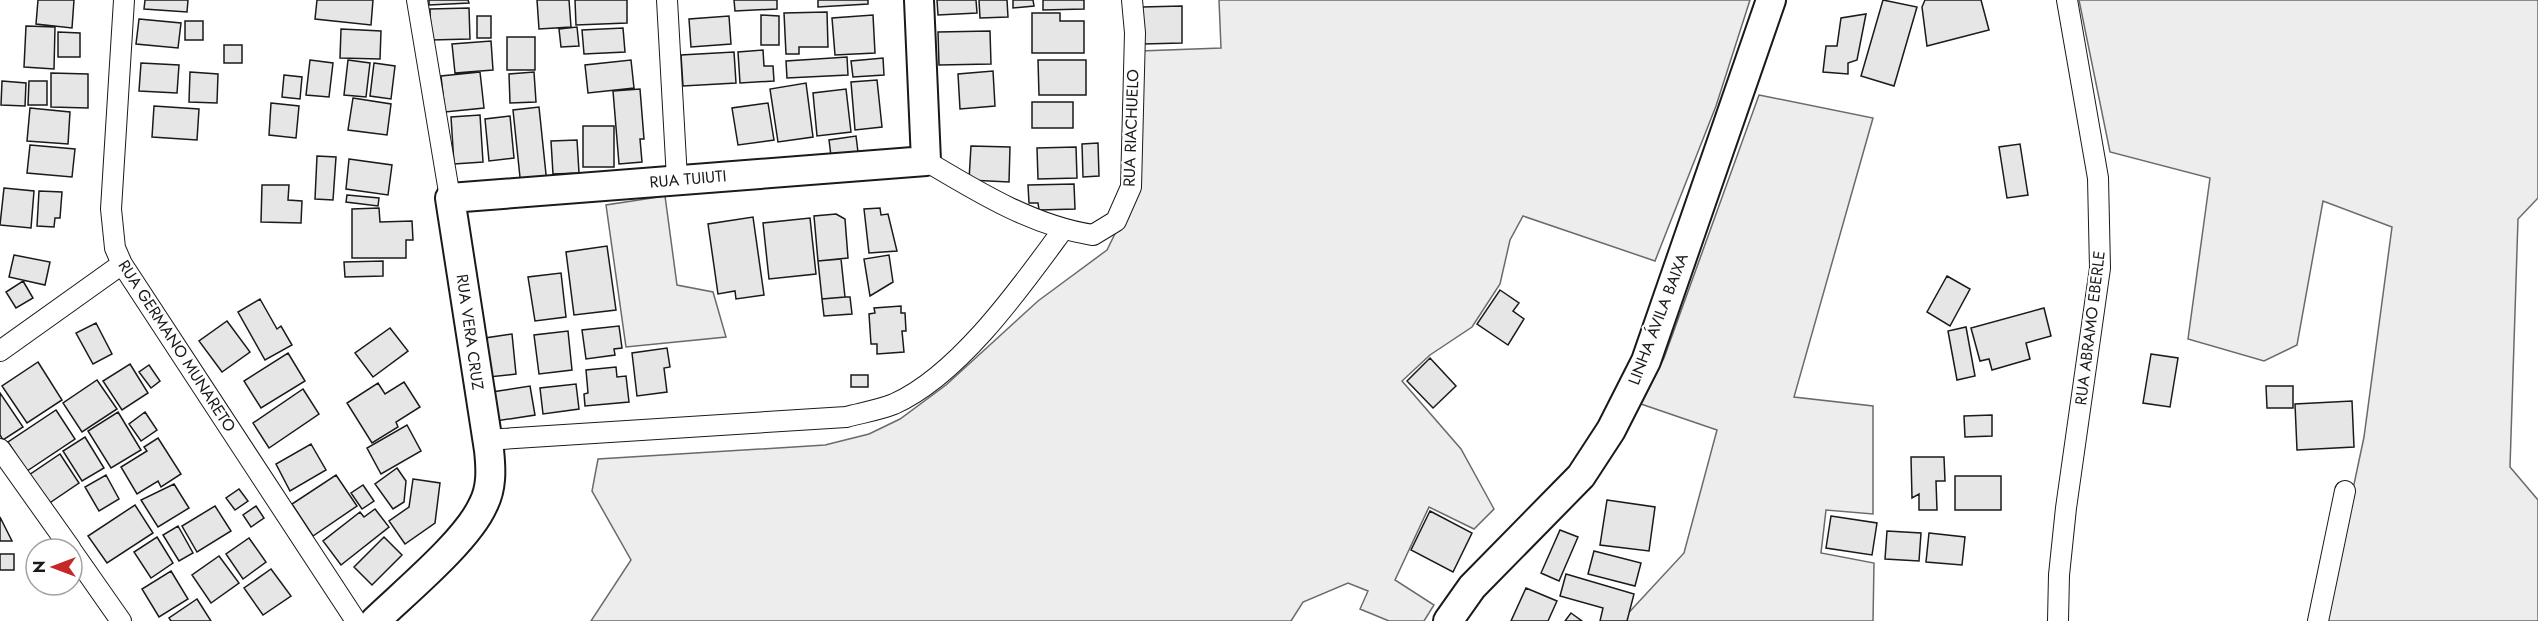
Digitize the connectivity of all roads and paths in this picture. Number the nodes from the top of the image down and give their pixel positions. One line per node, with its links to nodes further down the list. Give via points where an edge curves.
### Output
1 (124, 0): 12 (street, RUA GERMANO MUNARETO, via 111,208 115,248)
2 (417, 0): 10 (street, RUA VERA CRUZ)
3 (667, 0): 9 (street)
4 (919, 0): 8 (street)
5 (1132, 0): 11 (street, RUA RIACHUELO, via 1135,33 1131,187 1116,221 1093,236)
6 (1772, 0): 22 (street, LINHA ÁVILA BAIXA, via 1646,361 1611,430 1581,476 1472,587)
7 (2067, 0): 23 (street, RUA ABRAMO EBERLE, via 2098,178 2100,268 2065,519)
8 (926, 161): 9 (street, RUA TUIUTI); 11 (street, RUA RIACHUELO, via 987,197)
9 (677, 179): 10 (street, RUA TUIUTI)
10 (450, 198): 14 (street, RUA VERA CRUZ)
11 (1062, 231): 14 (street, via 1001,314 935,377 894,404 846,417)
12 (122, 264): 13 (street); 20 (street, RUA GERMANO MUNARETO)
13 (0, 351)
14 (485, 440): 21 (street, RUA VERA CRUZ, via 490,483 476,518)
15 (0, 449): 17 (street)
16 (2345, 491): 24 (street)
17 (62, 537)
18 (84, 568): 19 (street)
19 (121, 621)
20 (356, 621)
21 (375, 621)
22 (1448, 621)
23 (2058, 621)
24 (2318, 621)

